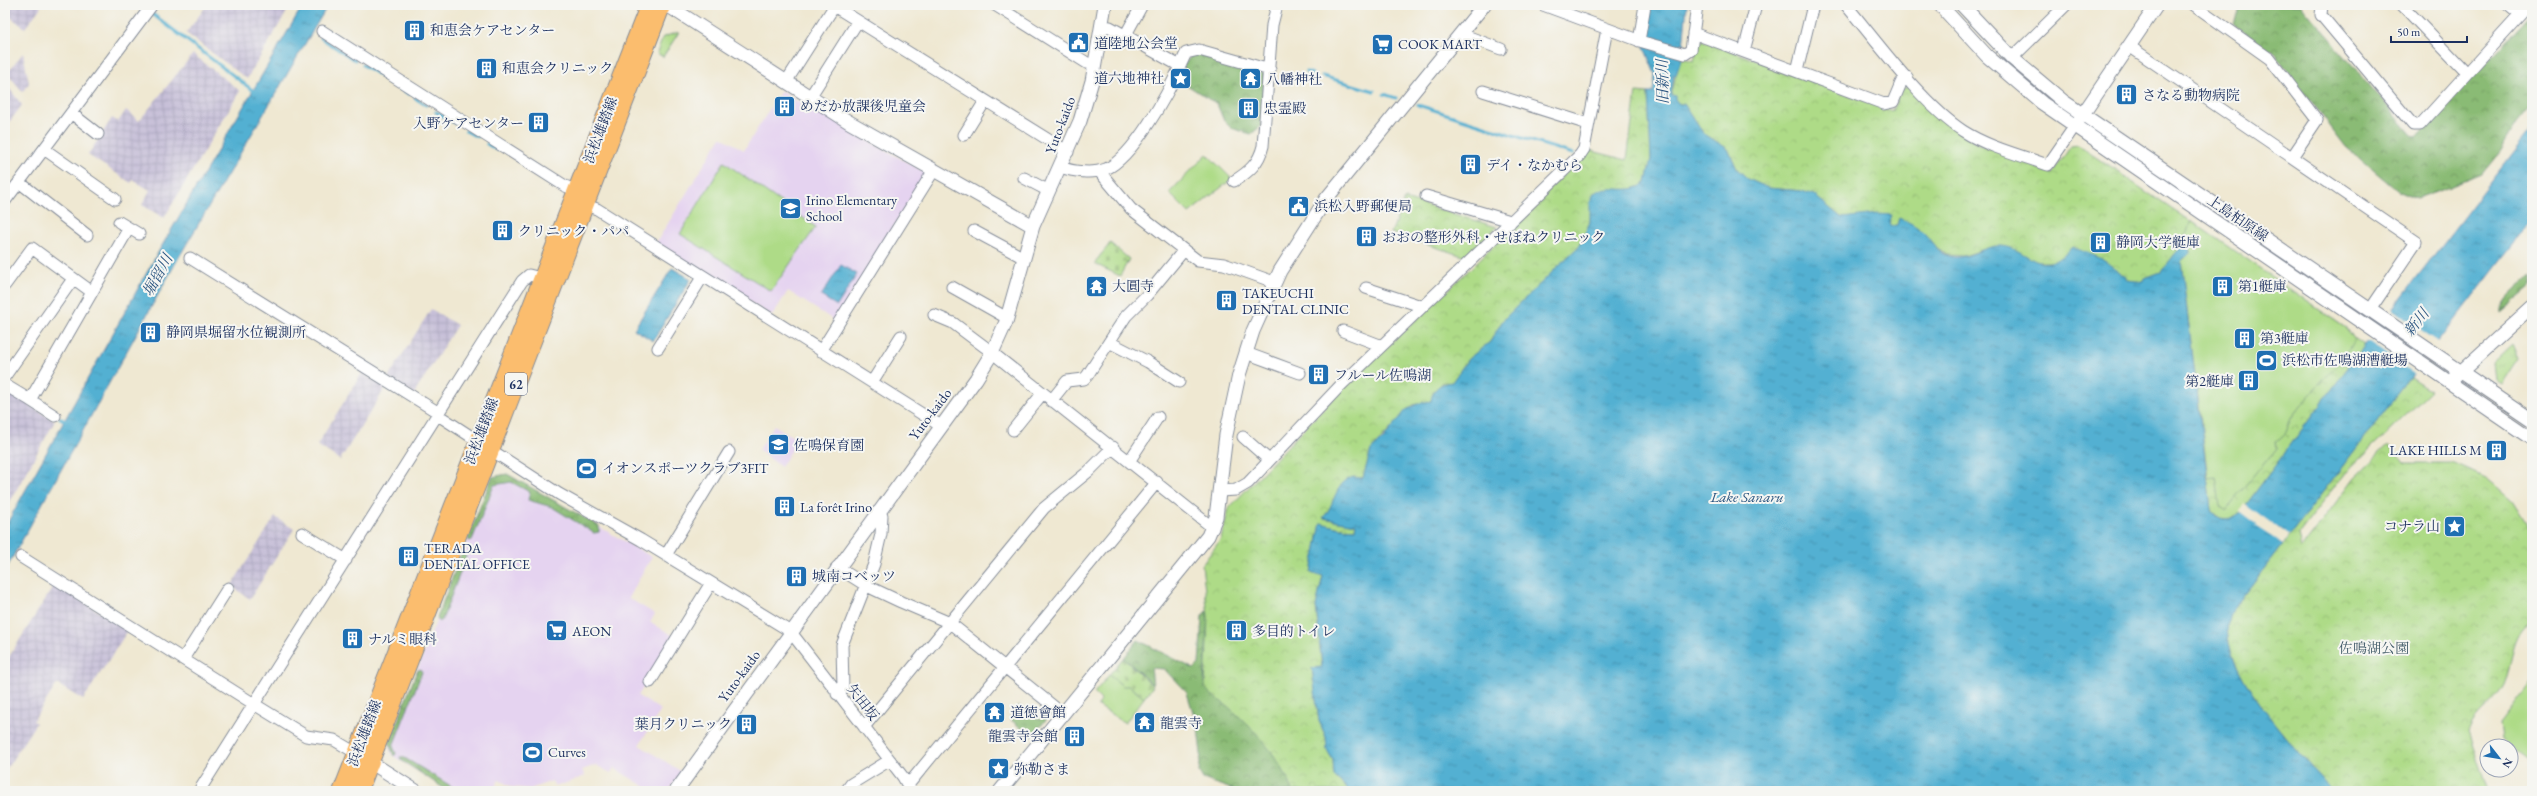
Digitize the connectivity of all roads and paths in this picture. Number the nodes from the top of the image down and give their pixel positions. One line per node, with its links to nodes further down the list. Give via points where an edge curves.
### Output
1 (152, 5): 49 (street)
2 (649, 5): 64 (main road, 浜松雄踏線 / 62)
3 (662, 5): 69 (main road, 浜松雄踏線 / 62)
4 (667, 5): 45 (street)
5 (834, 5): 27 (street); 45 (street)
6 (995, 5): 39 (street, via 1087,63)
7 (1105, 5): 28 (street, Yuto-kaido)
8 (1142, 5): 33 (street)
9 (1277, 5): 41 (street, via 1272,25)
10 (1484, 5): 31 (street)
11 (1543, 5): 29 (street)
12 (1645, 5): 34 (street)
13 (1697, 5): 32 (street)
14 (1756, 5): 37 (street)
15 (1812, 5): 42 (street)
16 (1846, 5): 44 (street)
17 (1940, 5): 52 (street, 上島柏原線, via 2000,68)
18 (1962, 5): 38 (street, 上島柏原線)
19 (2066, 5): 38 (street)
20 (2158, 5): 35 (street)
21 (2194, 5): 57 (street, via 2270,59 2317,120)
22 (2322, 5): 43 (street, via 2320,15 2412,125 2420,125)
23 (2402, 5): 43 (street)
24 (2508, 5): 26 (street)
25 (2529, 5): 26 (street)
26 (2520, 15): 43 (street)
27 (858, 21): 47 (street); 48 (street)
28 (1101, 26): 33 (street, via 1110,27); 39 (street, Yuto-kaido)
29 (1607, 29): 34 (street); 51 (street)
30 (322, 31): 64 (street, via 565,186)
31 (1463, 32): 36 (street, via 1469,37); 81 (street, via 1322,204)
32 (1693, 33): 34 (street, via 1688,54); 37 (street)
33 (1125, 36): 40 (street)
34 (1641, 42)
35 (2129, 46): 50 (street); 57 (street)
36 (1501, 49)
37 (1744, 51): 42 (street)
38 (2012, 58): 50 (street, 上島柏原線, via 2050,91)
39 (1095, 64): 56 (street, Yuto-kaido, via 1084,108)
40 (1180, 66): 41 (street, via 1186,54 1199,50); 60 (street, via 1170,90 1145,128 1116,162)
41 (1270, 70): 62 (street, via 1261,155 1251,169)
42 (1797, 71): 44 (street, via 1884,104 1893,102 1901,83)
43 (2467, 73)
44 (1907, 77): 52 (street, via 1943,115 1963,131 2048,166)
45 (786, 82): 47 (street)
46 (1483, 91): 51 (street)
47 (810, 97): 59 (street)
48 (985, 101): 54 (street); 56 (street)
49 (71, 113): 53 (street); 55 (street)
50 (2083, 114): 52 (street); 87 (street, 上島柏原線)
51 (1588, 124): 70 (street, via 1580,155)
52 (2075, 126): 104 (street, 上島柏原線)
53 (98, 134)
54 (964, 135)
55 (44, 150): 63 (street); 67 (street)
56 (1068, 152): 58 (street, Yuto-kaido)
57 (2292, 158): 87 (street, via 2416,242)
58 (1061, 167): 60 (street, via 1070,170); 65 (street, Yuto-kaido)
59 (934, 170): 71 (street); 96 (street)
60 (1100, 171): 75 (street, via 1131,209 1170,236)
61 (1024, 178): 65 (street)
62 (1234, 181)
63 (19, 182): 68 (street); 74 (street)
64 (576, 190): 79 (main road, 浜松雄踏線 / 62)
65 (1049, 191): 71 (street, Yuto-kaido)
66 (1426, 196): 70 (street)
67 (115, 199)
68 (5, 201)
69 (585, 205): 78 (street, via 597,209); 117 (main road, 浜松雄踏線 / 62)
70 (1510, 223): 86 (street)
71 (1034, 226): 77 (street, Yuto-kaido)
72 (129, 228): 85 (street)
73 (974, 231): 77 (street)
74 (87, 235)
75 (1184, 250): 81 (street, via 1205,263 1224,264); 93 (street, via 1126,316)
76 (190, 258): 109 (street)
77 (1024, 258): 90 (street, Yuto-kaido)
78 (703, 276): 95 (street); 96 (street)
79 (541, 278): 109 (street, via 529,275 525,277); 117 (main road, 浜松雄踏線 / 62)
80 (73, 279): 82 (street, via 32,248); 85 (street); 101 (street)
81 (1274, 282): 98 (street)
82 (5, 285)
83 (952, 287): 90 (street)
84 (1366, 288): 86 (street, via 1418,304)
85 (92, 292): 107 (street)
86 (1421, 308): 94 (street)
87 (2373, 312): 99 (street, 上島柏原線)
88 (2530, 313): 99 (street)
89 (934, 315): 97 (street, via 953,323)
90 (1007, 318): 97 (street, Yuto-kaido)
91 (1343, 332): 94 (street)
92 (901, 336): 102 (street)
93 (1109, 342): 103 (street); 108 (street, via 1088,376 1068,381)
94 (1380, 347): 121 (street)
95 (658, 348)
96 (821, 351): 102 (street)
97 (992, 353): 106 (street); 113 (street, Yuto-kaido)
98 (1246, 353): 100 (street); 123 (street, via 1229,420)
99 (2460, 372): 104 (street); 112 (street, 上島柏原線)
100 (1300, 373)
101 (5, 376)
102 (872, 382): 113 (street)
103 (1179, 382)
104 (2449, 383): 116 (street, 上島柏原線)
105 (5, 385): 107 (street)
106 (1042, 394): 108 (street); 114 (street)
107 (30, 400): 110 (street)
108 (1051, 401): 118 (street)
109 (438, 414): 117 (street); 129 (street)
110 (55, 416)
111 (1158, 417): 120 (street)
112 (2532, 420)
113 (941, 426): 124 (street, Yuto-kaido)
114 (1013, 430)
115 (1243, 437): 121 (street)
116 (2532, 439)
117 (484, 445): 127 (street, via 559,494); 143 (main road, 浜松雄踏線 / 62)
118 (1113, 446): 120 (street); 134 (street, via 1080,479 1048,503)
119 (729, 452): 127 (street)
120 (1130, 460): 122 (street)
121 (1270, 460): 123 (street, via 1242,488)
122 (1157, 482): 125 (street); 137 (street)
123 (1220, 491): 125 (street)
124 (877, 512): 130 (street, Yuto-kaido); 132 (street, via 882,516 881,534)
125 (1213, 528): 141 (street)
126 (302, 533): 129 (street)
127 (666, 555): 131 (street)
128 (21, 557): 136 (street)
129 (346, 560): 140 (street)
130 (837, 567): 132 (street); 135 (street, Yuto-kaido)
131 (711, 582): 135 (street); 138 (street)
132 (867, 586): 134 (street); 139 (street, via 842,645 843,689)
133 (228, 588): 136 (street)
134 (950, 623): 137 (street); 142 (street)
135 (790, 632): 139 (street, 矢田坂); 150 (street, Yuto-kaido)
136 (183, 659): 140 (street)
137 (1005, 667): 141 (street); 145 (street)
138 (650, 682)
139 (837, 694): 142 (street, 矢田坂)
140 (254, 704): 143 (street, via 306,736 334,740); 146 (street)
141 (1063, 714): 152 (street)
142 (864, 727): 144 (street, 矢田坂)
143 (363, 758): 147 (main road, 浜松雄踏線 / 62); 148 (main road, 浜松雄踏線 / 62); 149 (street)
144 (890, 760): 145 (street, 矢田坂); 151 (street, via 851,784)
145 (909, 788)
146 (199, 791)
147 (342, 791)
148 (359, 791)
149 (416, 791)
150 (676, 791)
151 (846, 791)
152 (1000, 791)

